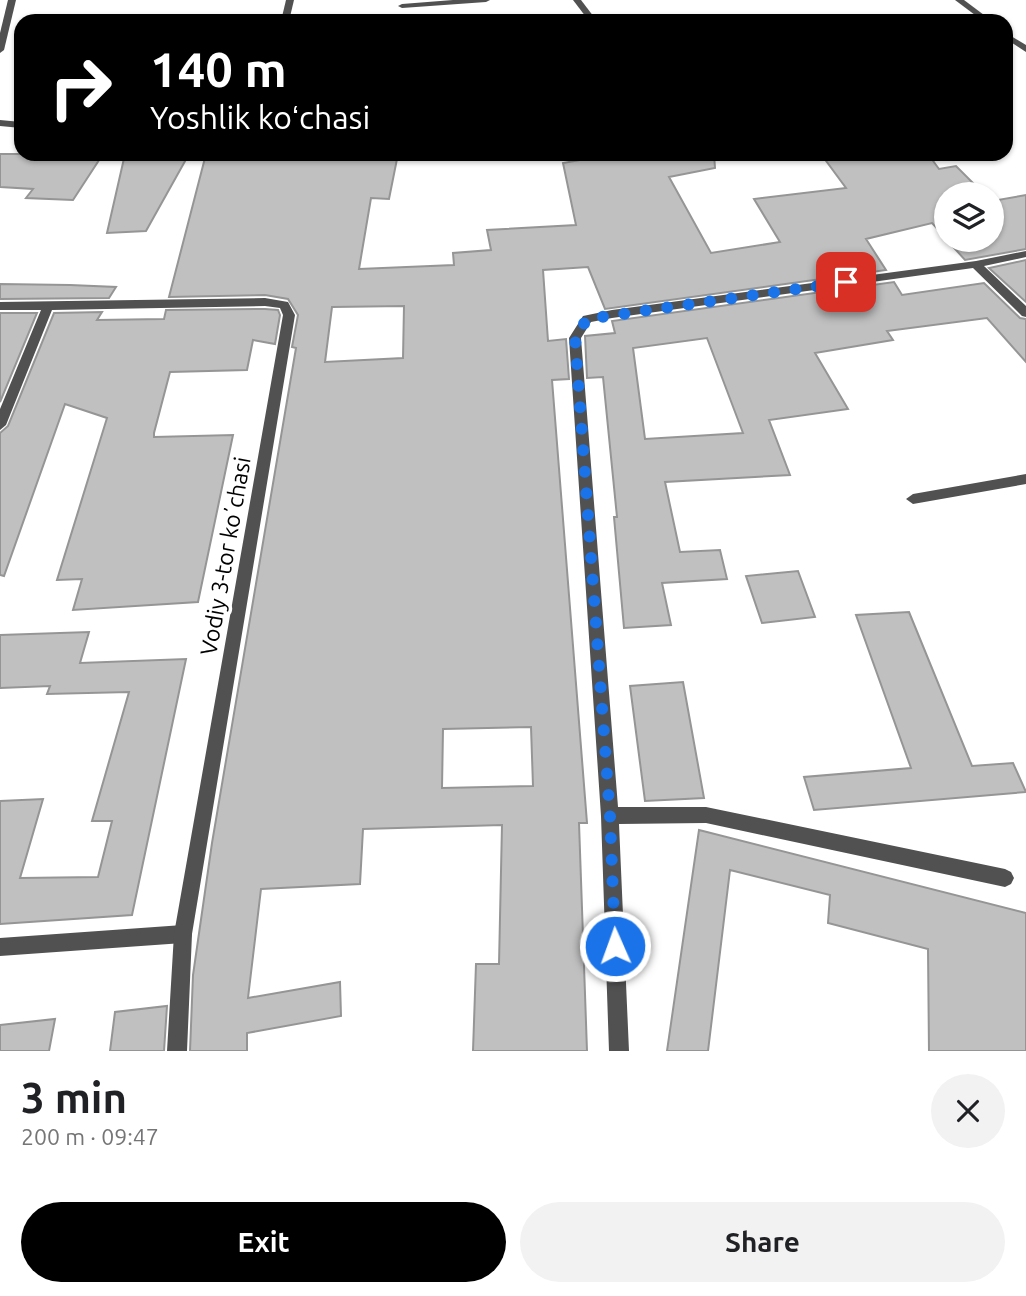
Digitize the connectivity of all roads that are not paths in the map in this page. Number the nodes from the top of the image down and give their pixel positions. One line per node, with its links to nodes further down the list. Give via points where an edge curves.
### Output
1 (12, 0): 8 (street)
2 (486, 0): 5 (street)
3 (577, 0): 6 (street)
4 (959, 0): 7 (street)
5 (402, 6)
6 (588, 14)
7 (978, 14)
8 (0, 50)
9 (1026, 254): 10 (street)
10 (975, 264): 13 (street); 17 (street, via 587,319 575,338)
11 (0, 306): 12 (street, Vodiy 3-tor koʼchasi)
12 (48, 306): 14 (street); 19 (street, Vodiy 3-tor koʼchasi, via 265,302 284,305 289,315)
13 (1026, 313)
14 (0, 425)
15 (1026, 479): 16 (street)
16 (913, 499)
17 (610, 816): 18 (street, via 706,815); 22 (street)
18 (1005, 878)
19 (183, 934): 20 (street); 21 (street, Vodiy 3-tor koʼchasi)
20 (0, 947)
21 (177, 1051)
22 (619, 1051)

